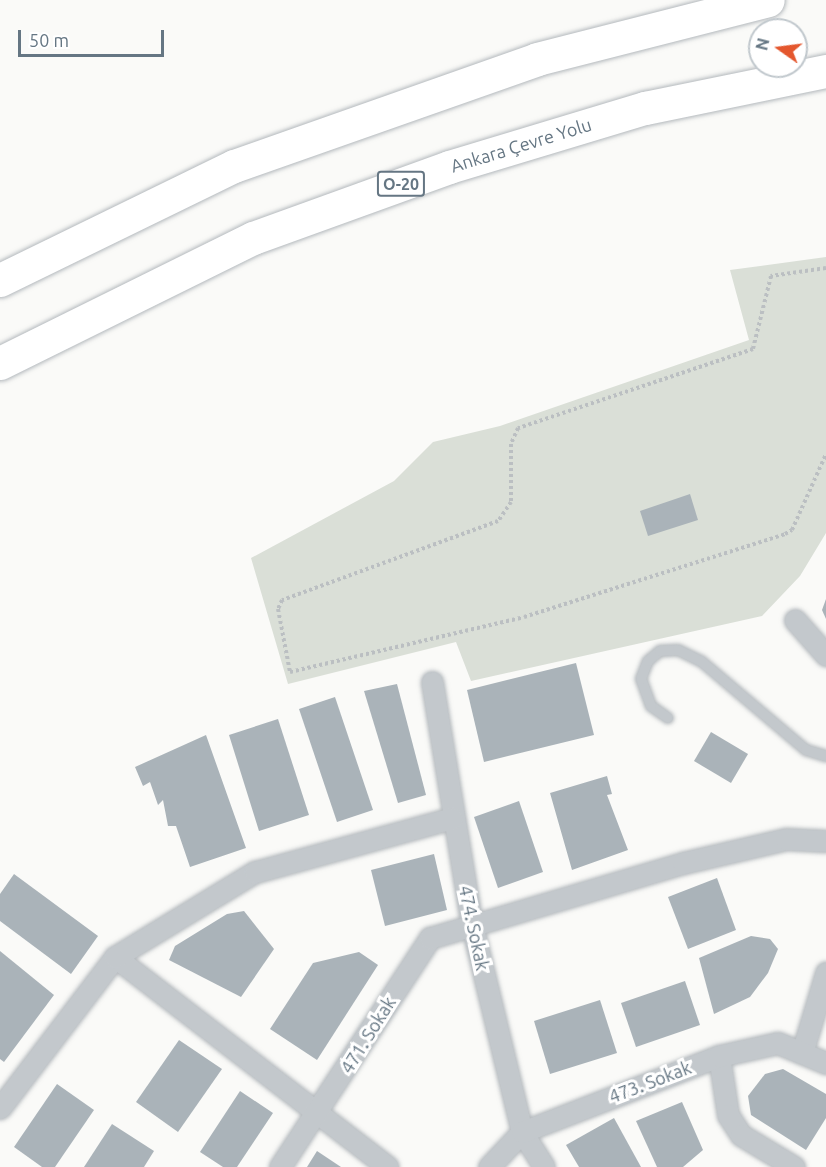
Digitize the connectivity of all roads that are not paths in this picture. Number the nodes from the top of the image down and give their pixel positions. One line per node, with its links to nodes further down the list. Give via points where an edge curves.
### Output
1 (768, 0): 3 (highway, via 537,59 234,166)
2 (826, 71): 4 (highway, Ankara Çevre Yolu / O-20, via 645,108 449,167 253,238)
3 (0, 280)
4 (0, 363)
5 (795, 620): 6 (street)
6 (826, 655)
7 (432, 682): 10 (street, 474. Sokak)
8 (668, 718): 9 (lane, via 651,706 641,679 648,661 660,651 678,650 701,661 806,750)
9 (826, 756)
10 (452, 818): 12 (street, 474. Sokak); 13 (street, via 255,872)
11 (826, 841): 12 (street, 471. Sokak, via 786,839 683,863)
12 (472, 925): 19 (street, 471. Sokak, via 430,938); 20 (street, 474. Sokak)
13 (115, 957): 18 (street); 19 (street)
14 (826, 973): 15 (street)
15 (802, 1053): 16 (street, 473. Sokak, via 778,1043); 17 (street, 473. Sokak)
16 (719, 1056): 20 (street, 473. Sokak); 25 (street, via 729,1115 741,1135)
17 (826, 1063)
18 (0, 1108)
19 (319, 1112): 21 (street, 471. Sokak); 22 (street)
20 (522, 1132): 23 (street, 473. Sokak); 24 (street, 474. Sokak)
21 (280, 1167)
22 (388, 1167)
23 (489, 1167)
24 (544, 1167)
25 (794, 1167)

